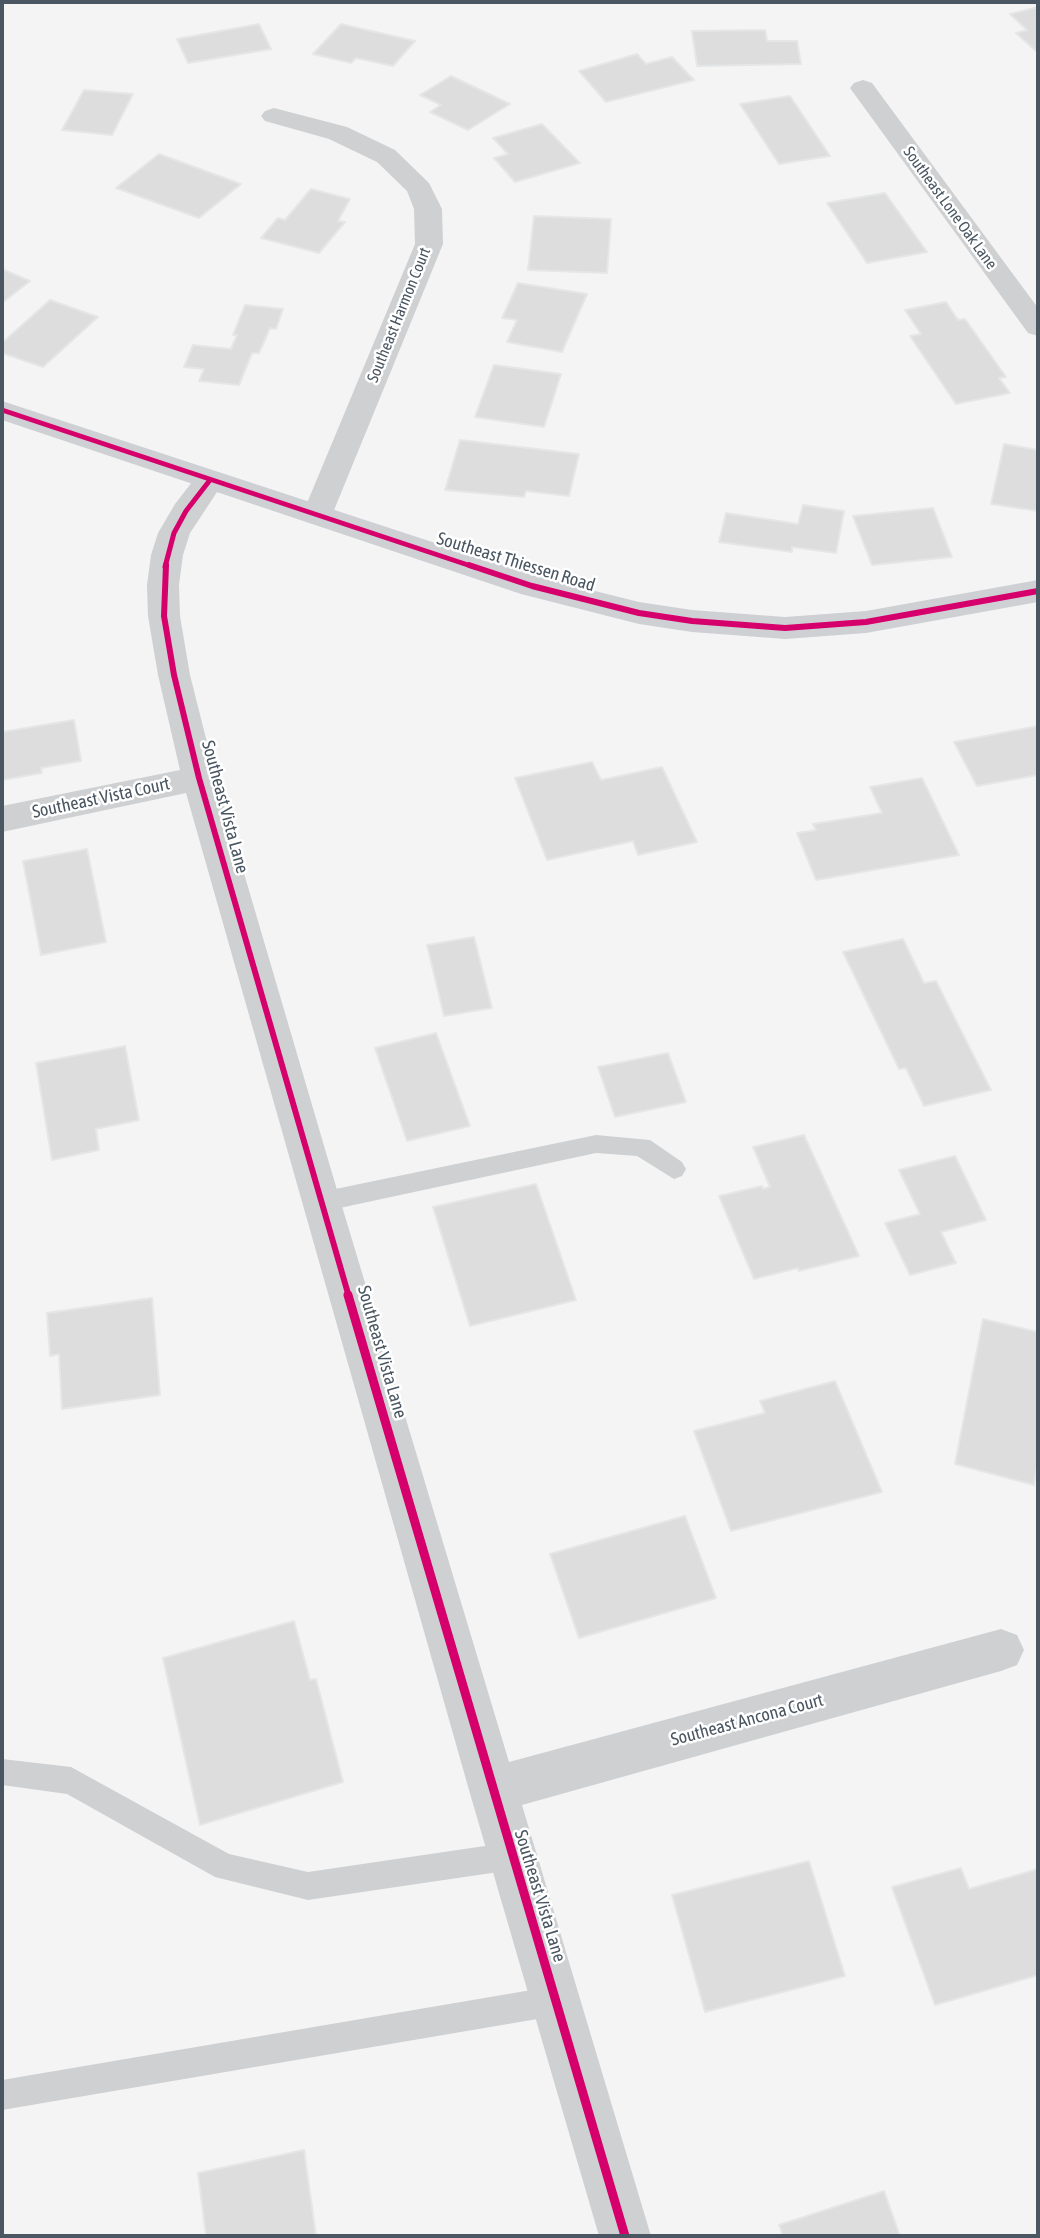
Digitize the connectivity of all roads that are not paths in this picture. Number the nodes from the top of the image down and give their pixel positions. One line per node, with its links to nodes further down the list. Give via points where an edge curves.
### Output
1 (863, 88): 3 (street, Southeast Lone Oak Lane)
2 (274, 116): 6 (street, Southeast Harmon Court, via 338,133 386,156 420,189 428,209 429,244)
3 (1038, 327)
4 (2, 410): 5 (main road, Southeast Thiessen Road)
5 (209, 480): 6 (main road, Southeast Thiessen Road); 8 (street, Southeast Vista Lane, via 174,533 163,585 174,675)
6 (317, 515): 7 (main road, Southeast Thiessen Road, via 532,586 639,613 705,622 785,628 866,622)
7 (1038, 591)
8 (199, 778): 9 (street, Southeast Vista Court); 11 (street, Southeast Vista Lane)
9 (2, 819)
10 (674, 1169): 11 (lane, via 642,1147 596,1144)
11 (321, 1202): 14 (street, Southeast Vista Lane)
12 (1001, 1650): 14 (street, Southeast Ancona Court)
13 (2, 1772): 15 (lane, via 71,1781 225,1867 308,1886)
14 (492, 1790): 15 (street, Southeast Vista Lane)
15 (512, 1856): 16 (street, Southeast Vista Lane)
16 (555, 2001): 17 (lane); 18 (street, Southeast Vista Lane)
17 (2, 2095)
18 (625, 2236)

